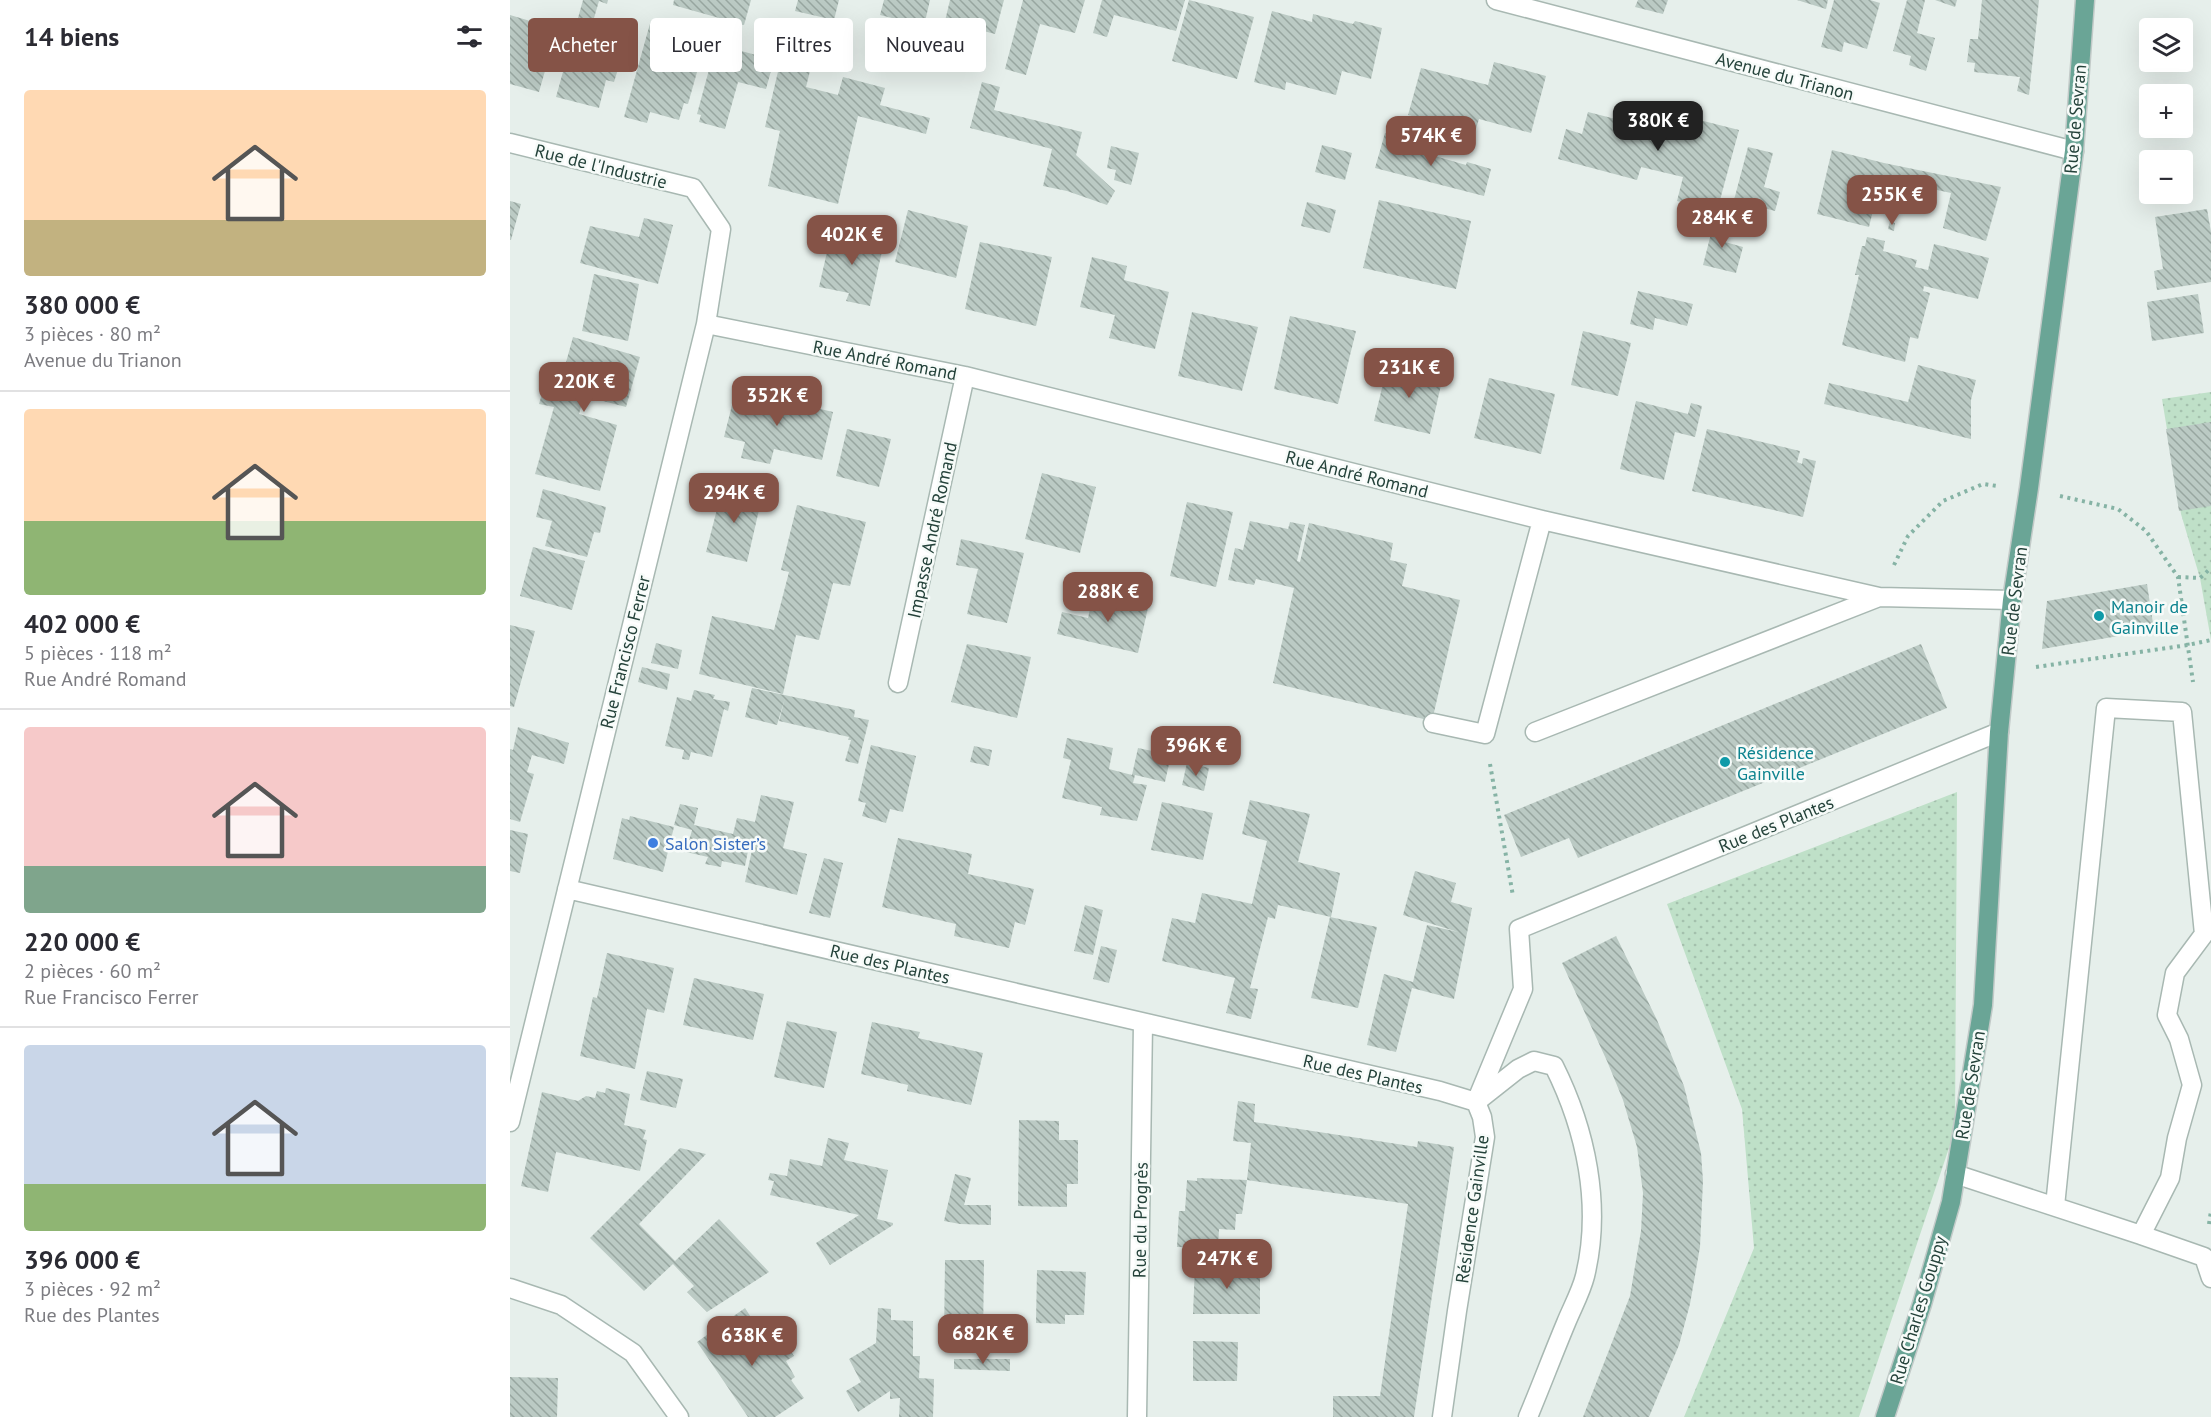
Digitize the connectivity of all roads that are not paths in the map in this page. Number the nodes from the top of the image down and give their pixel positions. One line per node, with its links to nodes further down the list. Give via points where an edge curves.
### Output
1 (1496, 0): 4 (street, Avenue du Trianon)
2 (2085, 0): 4 (main road, Rue de Sevran)
3 (510, 143): 5 (street, Rue de l'Industrie)
4 (2073, 151): 10 (main road, Rue de Sevran)
5 (693, 188): 6 (street, Rue Francisco Ferrer, via 721,229)
6 (706, 324): 7 (street, Rue André Romand); 15 (street, Rue Francisco Ferrer)
7 (965, 376): 8 (street, Rue André Romand); 11 (street, Impasse André Romand)
8 (1542, 520): 9 (street, Rue André Romand); 12 (street, via 1485,734)
9 (1879, 597): 10 (street, Rue André Romand); 13 (street)
10 (2012, 600): 14 (main road, Rue de Sevran)
11 (898, 683)
12 (1433, 723)
13 (1535, 732)
14 (1999, 732): 17 (street, Rue des Plantes, via 1519,929 1523,989); 19 (main road, Rue de Sevran, via 1983,1005)
15 (567, 889): 16 (street, Rue des Plantes); 18 (street, Rue Francisco Ferrer)
16 (1143, 1024): 17 (street, Rue des Plantes); 26 (street, Rue du Progrès)
17 (1476, 1102): 27 (street, Résidence Gainville, via 1485,1137); 28 (street, via 1499,1082 1534,1061 1554,1066 1580,1132 1588,1171 1593,1225 1585,1278)
18 (510, 1122)
19 (1956, 1174): 20 (main road, Rue de Sevran); 21 (street)
20 (1951, 1202): 29 (main road, Rue Charles Gouppy)
21 (2055, 1206): 22 (street); 22 (street, via 2106,708 2182,712 2204,934 2175,973 2167,1015 2179,1039 2192,1085 2170,1178)
22 (2141, 1235): 23 (street, via 2204,1257)
23 (2211, 1278)
24 (510, 1288): 25 (street, via 561,1305 633,1353)
25 (679, 1417)
26 (1137, 1417)
27 (1442, 1417)
28 (1528, 1417)
29 (1885, 1417)

